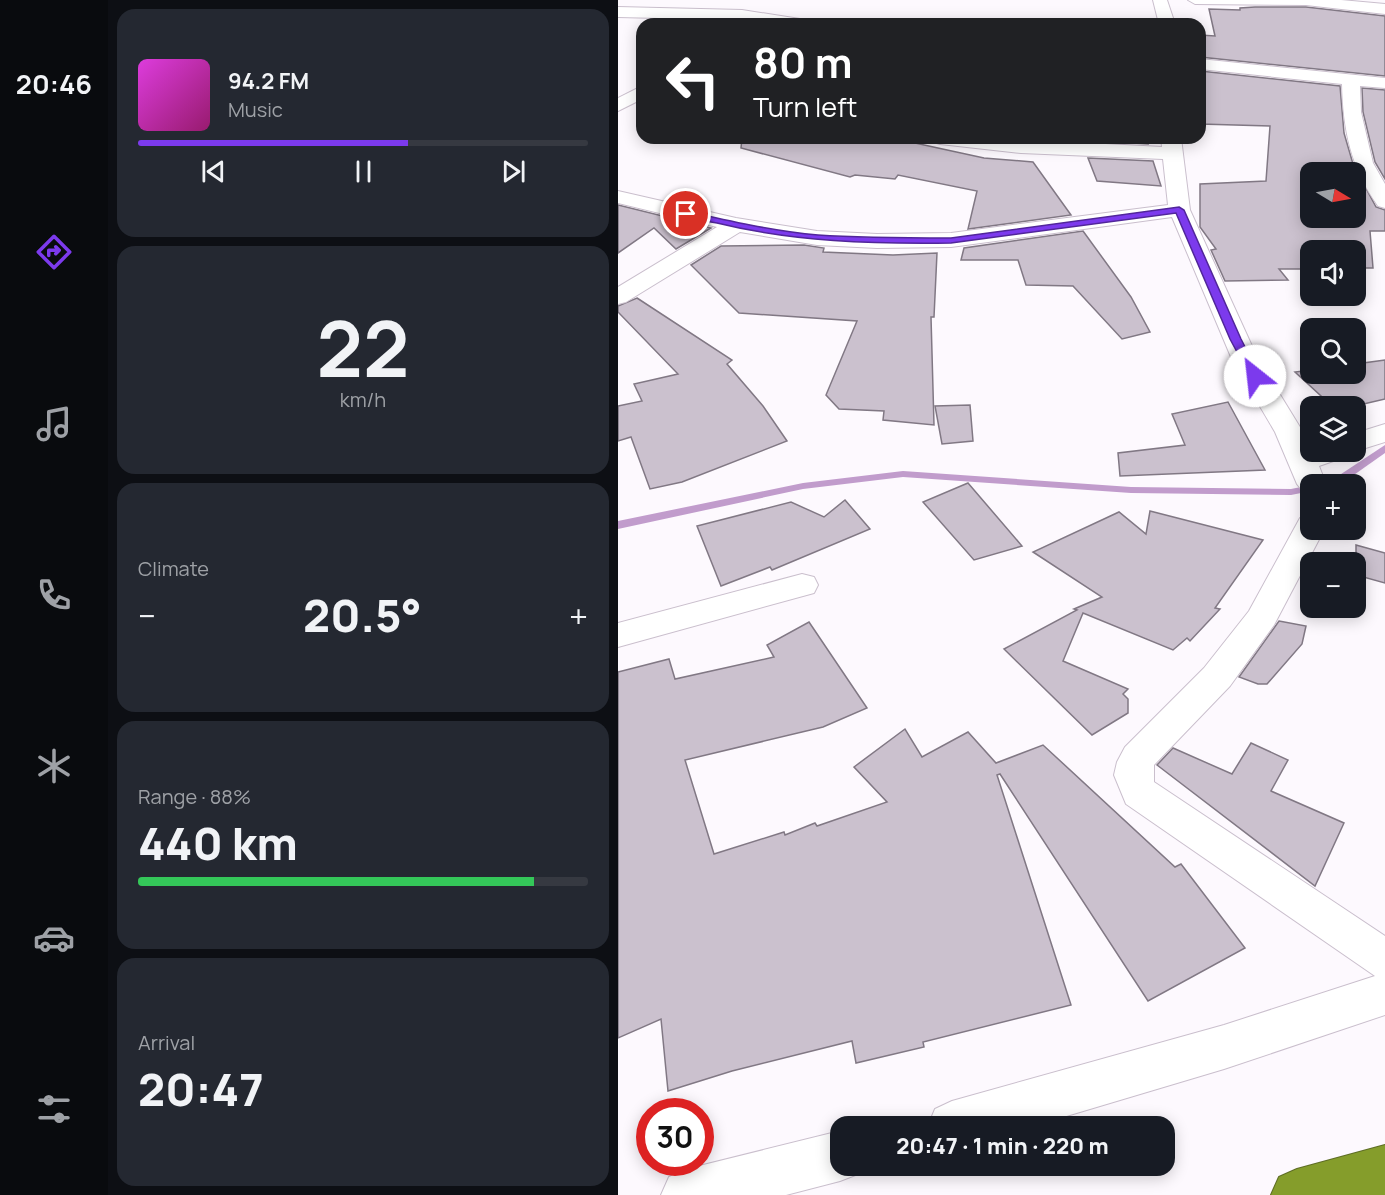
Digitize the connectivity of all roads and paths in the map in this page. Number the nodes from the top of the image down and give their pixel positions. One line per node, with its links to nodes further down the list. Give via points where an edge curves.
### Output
1 (1160, 0): 9 (street)
2 (1195, 0): 3 (street)
3 (1306, 1): 5 (street)
4 (762, 5): 8 (street)
5 (1385, 9)
6 (618, 12): 7 (street)
7 (706, 18)
8 (739, 18)
9 (1165, 18)
10 (1206, 65): 11 (street)
11 (1352, 80): 12 (street); 20 (street, via 1352,112 1363,163)
12 (1385, 83)
13 (618, 90): 14 (street)
14 (636, 91)
15 (636, 95): 16 (street)
16 (618, 106)
17 (994, 144): 18 (street)
18 (1171, 146): 21 (street)
19 (618, 197): 22 (street)
20 (1385, 202)
21 (1179, 210): 22 (street, via 951,240 817,238); 27 (street, via 1244,357 1289,432)
22 (736, 225): 23 (street)
23 (618, 297)
24 (1385, 432): 25 (street)
25 (1366, 439)
26 (1321, 462): 27 (street)
27 (1308, 473)
28 (1303, 540): 31 (street, via 1262,617 1217,677 1138,757 1132,780 1140,793)
29 (802, 585): 30 (street)
30 (618, 635)
31 (1385, 960)
32 (1385, 994): 33 (street, via 1224,1047)
33 (986, 1116)
34 (830, 1159): 36 (street)
35 (1385, 1170): 37 (highway)
36 (687, 1195)
37 (1297, 1195)

